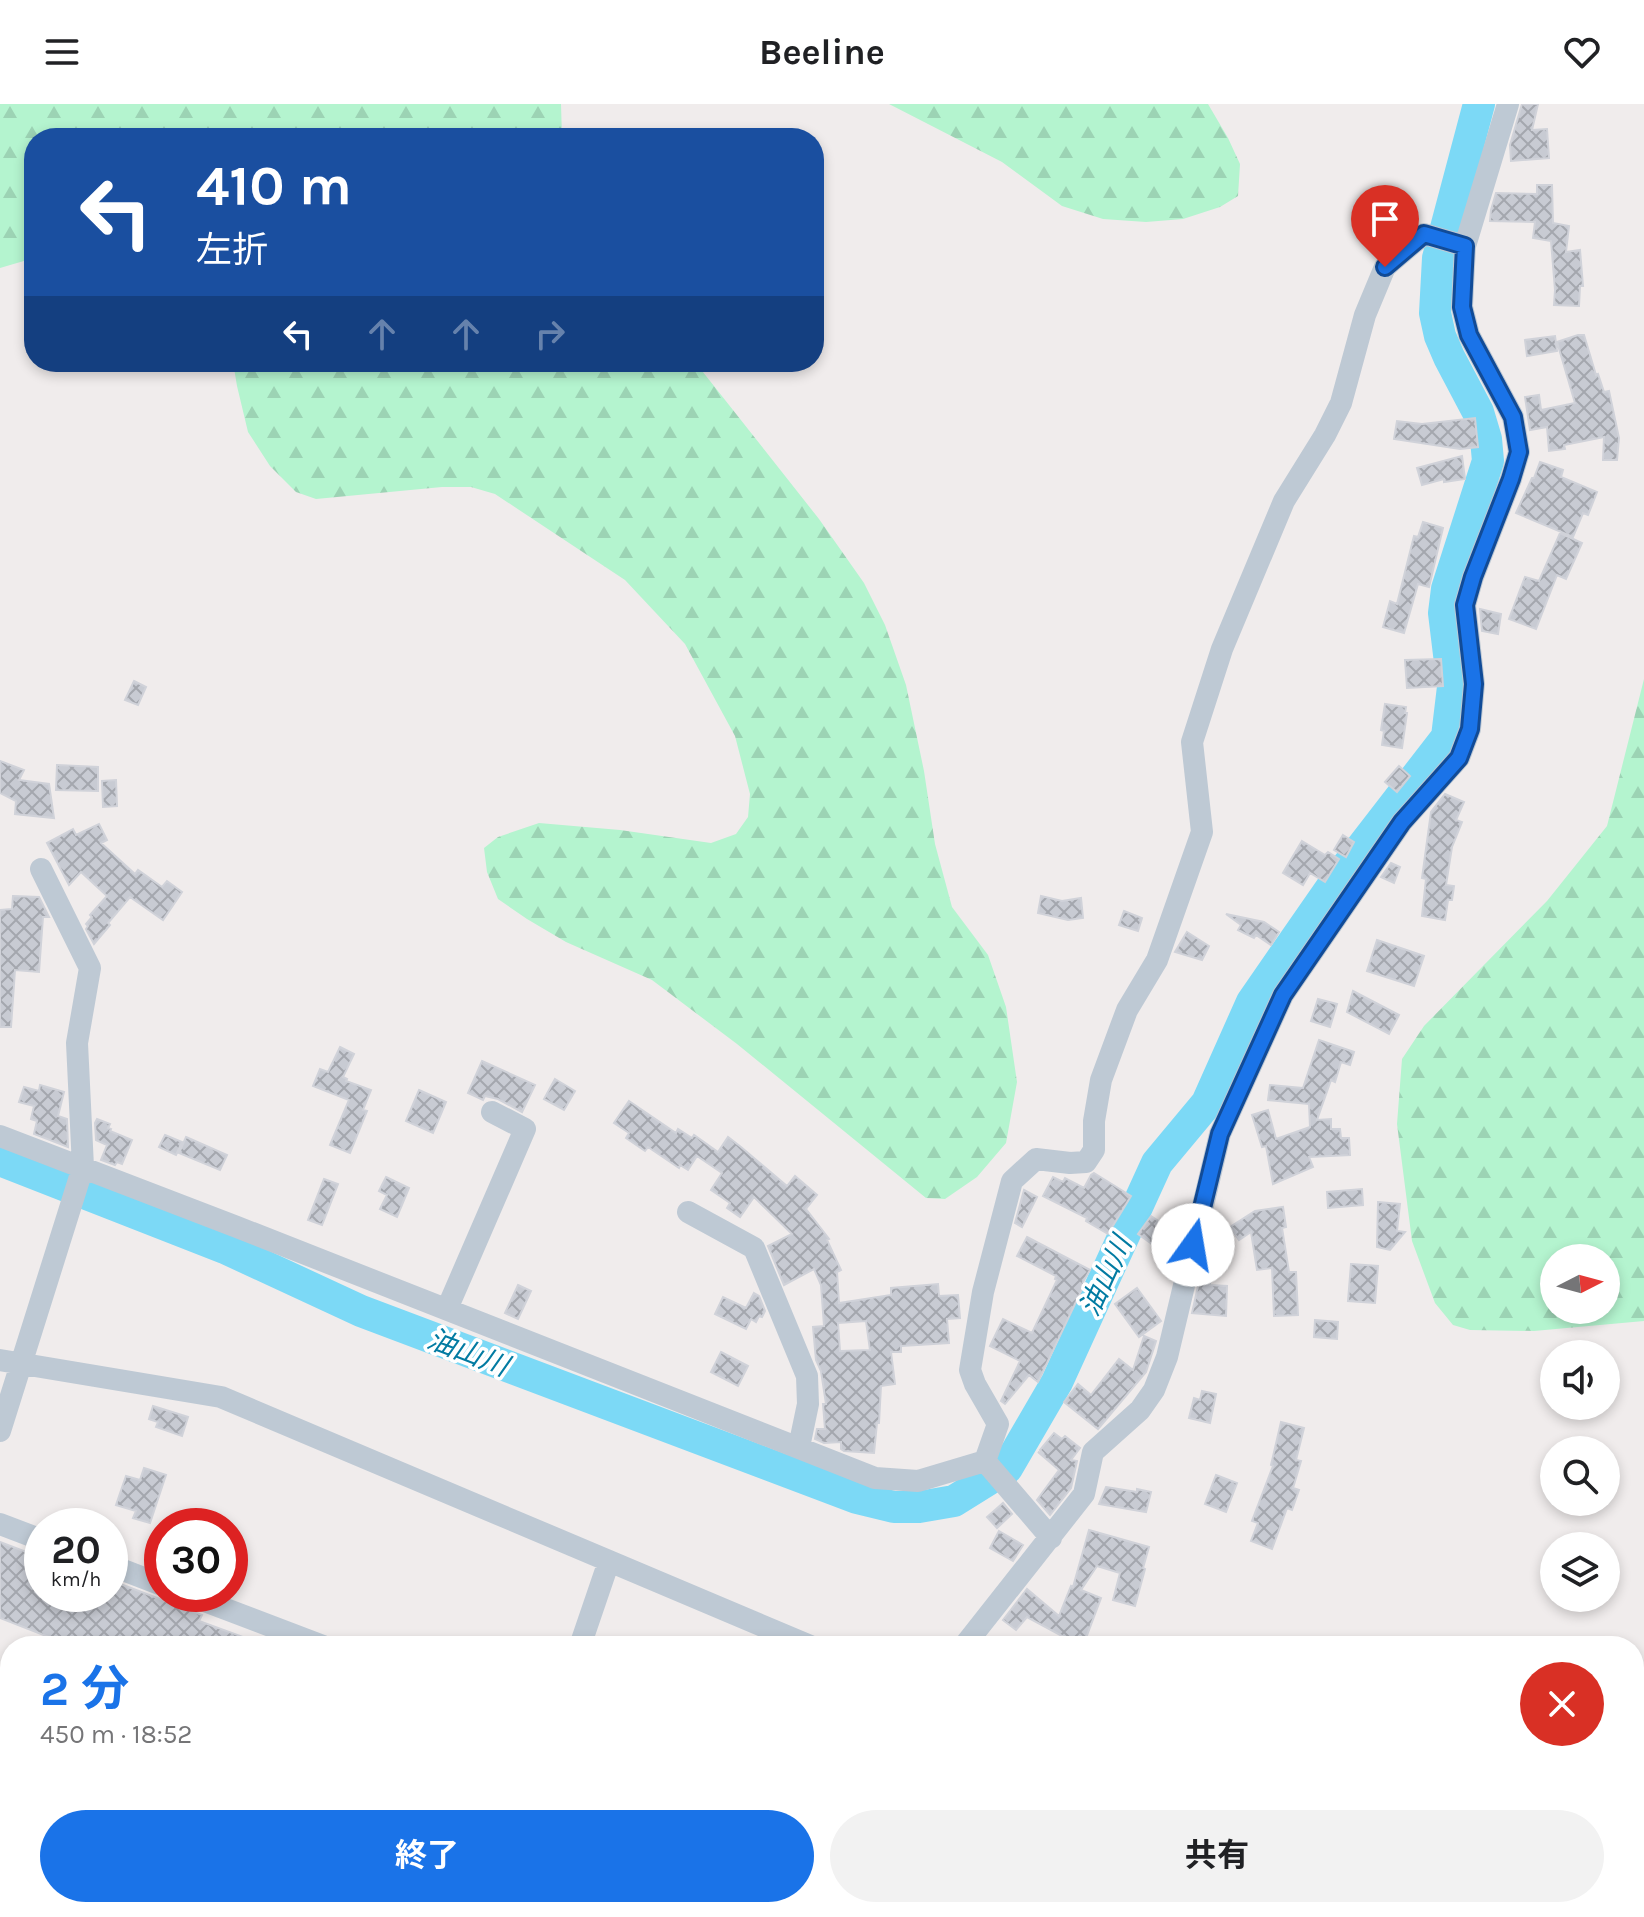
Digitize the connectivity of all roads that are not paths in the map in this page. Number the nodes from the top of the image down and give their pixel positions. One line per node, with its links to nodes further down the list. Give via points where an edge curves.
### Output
1 (1508, 104): 2 (street)
2 (1465, 246): 12 (street, via 1424,234 1385,267 1365,315 1341,403 1284,501 1222,649 1192,742 1202,832 1157,960 1127,1010 1101,1080 1094,1150 1086,1162 1036,1159 1012,1181 983,1292 970,1370 998,1424); 15 (street, via 1462,307 1469,335 1513,417 1519,452 1465,605 1474,684 1470,729 1459,758 1402,822 1283,995 1220,1134 1167,1357 1154,1390 1140,1410 1093,1452 1084,1494)
3 (41, 869): 6 (street, via 90,968 77,1043)
4 (492, 1112): 8 (street, via 525,1129)
5 (0, 1136): 6 (street)
6 (83, 1167): 8 (street); 9 (street)
7 (688, 1212): 11 (street, via 754,1248 807,1376 808,1404)
8 (447, 1309): 11 (street)
9 (11, 1362): 10 (street); 16 (street, via 221,1397)
10 (0, 1431)
11 (799, 1447): 12 (street, via 875,1478 918,1481)
12 (985, 1461): 15 (street)
13 (0, 1524): 14 (street)
14 (24, 1533)
15 (1051, 1538): 21 (street)
16 (609, 1561): 19 (street); 20 (street)
17 (233, 1612): 18 (street)
18 (297, 1636)
19 (583, 1636)
20 (786, 1636)
21 (972, 1636)

